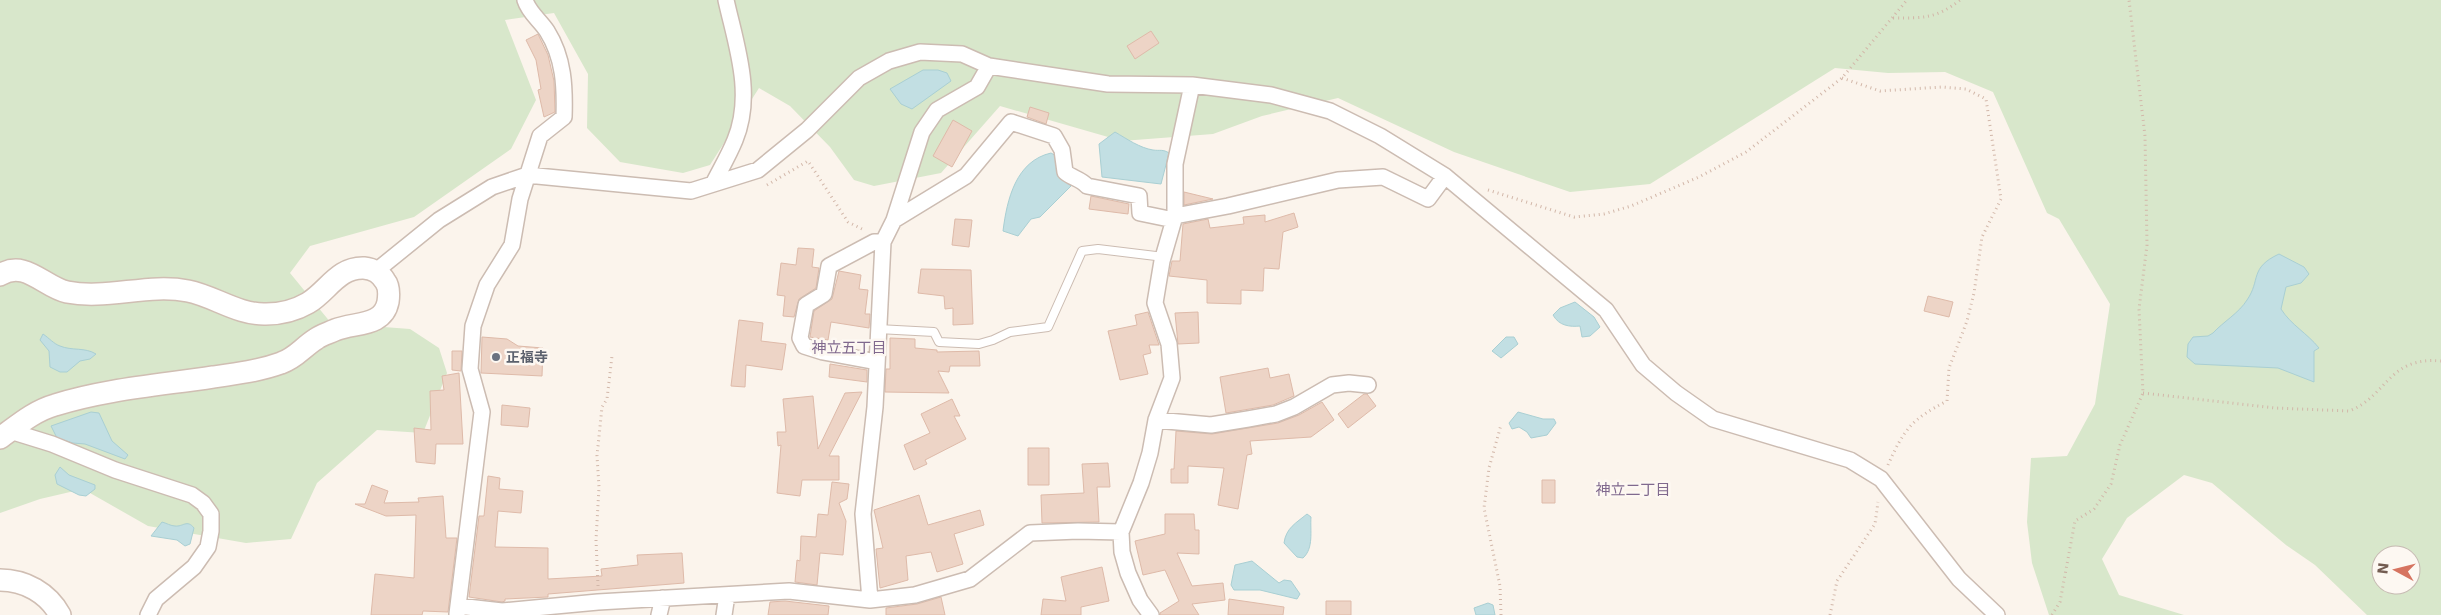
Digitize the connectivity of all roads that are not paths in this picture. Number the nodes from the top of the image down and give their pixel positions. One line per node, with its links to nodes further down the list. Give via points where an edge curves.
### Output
1 (525, 0): 5 (street, via 559,54 565,88 564,117 540,136)
2 (726, 0): 7 (street, via 744,78 744,100 736,138)
3 (989, 66): 4 (street, via 1108,84); 7 (street, via 962,54 920,52 889,60 859,78 807,130 758,170); 9 (street, via 977,87 937,110 922,132)
4 (1192, 85): 6 (street, via 1272,95 1330,111 1380,136); 8 (street, via 1175,164)
5 (527, 175): 7 (street, via 691,191); 12 (street, via 492,187 446,216); 24 (street, via 512,245 487,285 473,326 470,369 482,412)
6 (1445, 176): 8 (street, via 1428,199 1383,177 1338,180); 30 (street, via 1606,310 1643,365 1713,419 1850,460 1881,479 1959,579)
7 (713, 184)
8 (1174, 218): 9 (street, via 1140,214 1139,196 1087,186 1073,179 1065,172 1062,150 1054,136 1010,122 966,176); 11 (street)
9 (894, 220): 10 (street)
10 (878, 242): 14 (street); 15 (street, via 830,266 824,294 806,305 800,338 804,346 823,352)
11 (1164, 257): 14 (lane, via 1098,249 1082,251 1048,327 1010,332 979,344 940,342 934,332); 17 (street, via 1155,303 1169,344 1172,378)
12 (376, 270): 13 (street, via 346,270 308,303 286,312 265,314 244,311 188,291 166,289 83,294 64,292 26,271); 18 (street, via 386,282 389,296 386,312 376,320 338,329 315,339 298,355 280,364 239,374 91,396 54,405 30,416)
13 (0, 275)
14 (878, 329): 15 (street)
15 (877, 362): 23 (street, via 863,514)
16 (1368, 385): 17 (street, via 1332,384 1276,414 1211,425)
17 (1156, 420): 19 (street, via 1141,483)
18 (5, 434): 26 (street, via 52,444 115,470 192,495 203,503 211,514 208,548 194,568 156,599)
19 (1121, 532): 23 (street, via 1030,533 970,579 915,595); 29 (street, via 1128,573)
20 (0, 580): 25 (street, via 13,580 33,588 53,603)
21 (726, 595): 22 (street); 23 (street, via 789,592); 28 (street)
22 (663, 598): 24 (street, via 502,611); 27 (street)
23 (870, 600)
24 (458, 610)
25 (60, 615)
26 (148, 615)
27 (659, 615)
28 (724, 615)
29 (1151, 615)
30 (1996, 615)

